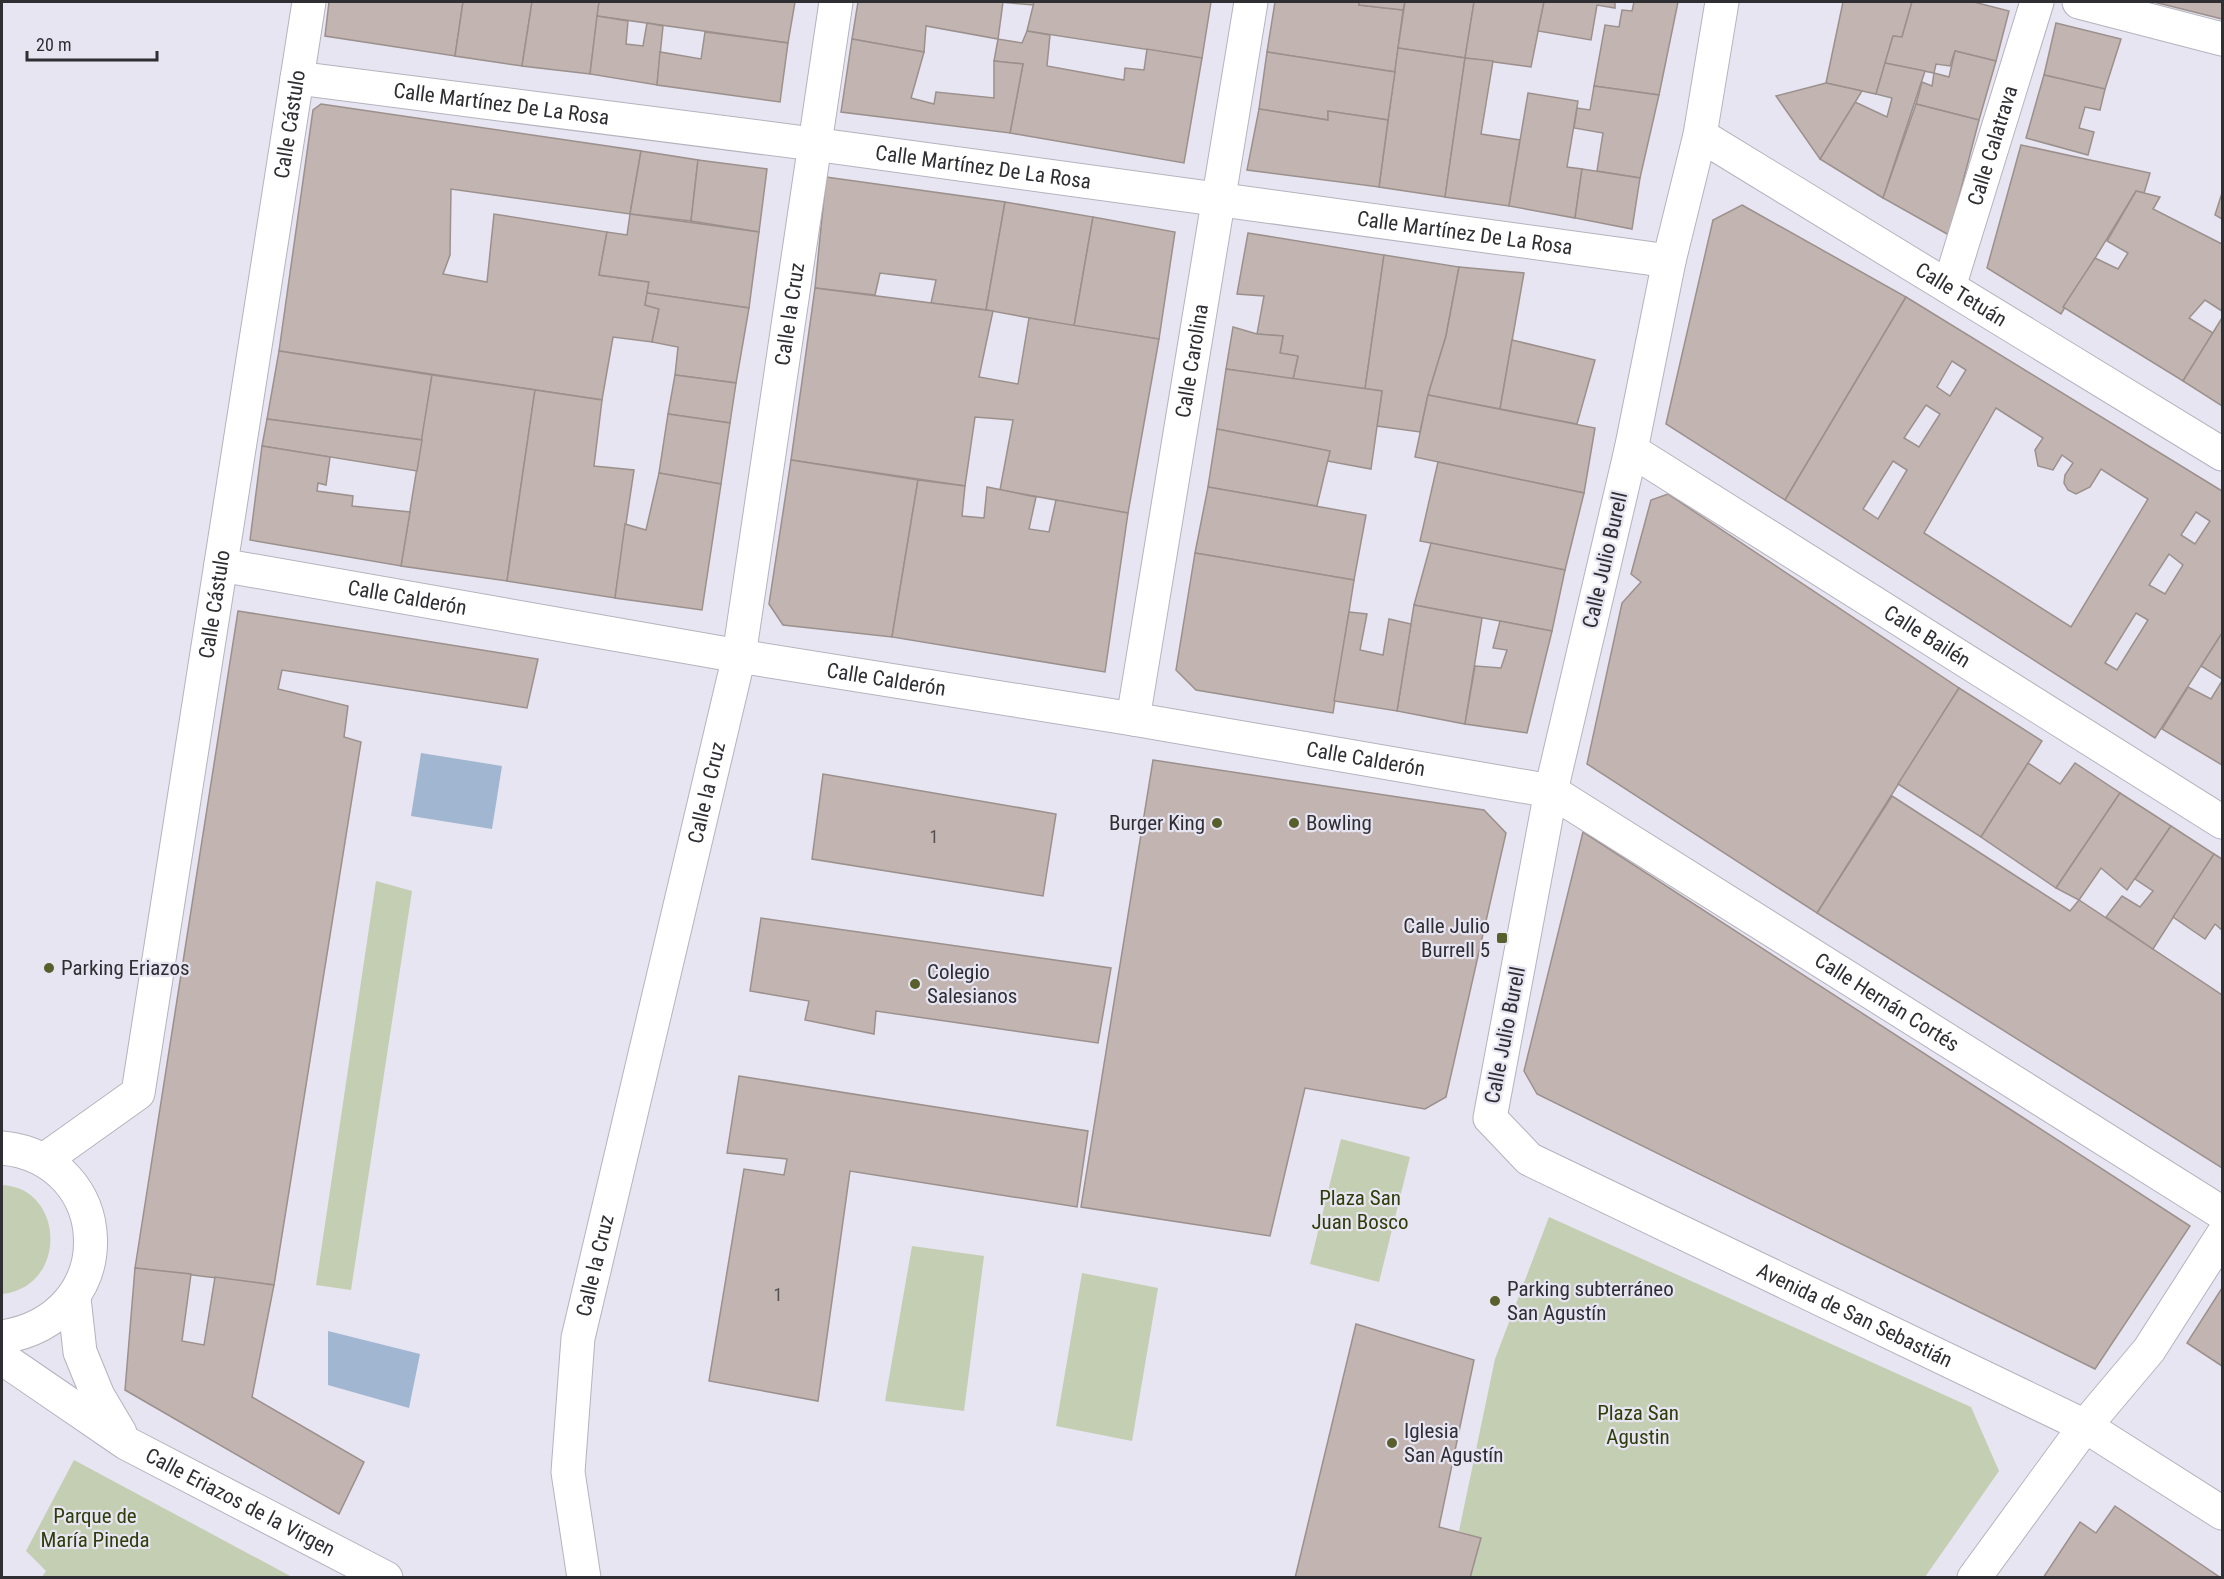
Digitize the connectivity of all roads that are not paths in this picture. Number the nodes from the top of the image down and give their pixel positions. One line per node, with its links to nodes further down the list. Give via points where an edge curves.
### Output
1 (309, 2): 8 (street, Calle Cástulo)
2 (836, 2): 10 (street, Calle la Cruz)
3 (1251, 2): 11 (street, Calle Carolina)
4 (1722, 2): 9 (street, Calle Julio Burell)
5 (2037, 2): 13 (street, Calle Calatrava)
6 (2079, 2): 7 (street)
7 (2223, 39)
8 (297, 78): 10 (street, Calle Martínez De La Rosa); 16 (street, Calle Cástulo)
9 (1700, 135): 12 (street, Calle Julio Burell); 13 (street, Calle Tetuán)
10 (813, 144): 11 (street, Calle Martínez De La Rosa); 17 (street, Calle la Cruz)
11 (1219, 200): 12 (street, Calle Martínez De La Rosa); 18 (street, Calle Carolina)
12 (1669, 261): 14 (street, Calle Julio Burell)
13 (1949, 288): 15 (street, Calle Tetuán)
14 (1631, 450): 19 (street, Calle Julio Burell); 20 (street, Calle Bailén)
15 (2223, 454)
16 (221, 565): 17 (street, Calle Calderón); 23 (street, Calle Cástulo, via 138,1093)
17 (739, 656): 18 (street, Calle Calderón); 33 (street, Calle la Cruz, via 578,1338 568,1472)
18 (1133, 719): 19 (street, Calle Calderón)
19 (1551, 791): 21 (street, Calle Julio Burell); 24 (street, Calle Hernán Cortés)
20 (2223, 822)
21 (1490, 1118): 29 (street, Avenida de San Sebastián, via 1529,1160)
22 (2, 1148): 23 (street, via 18,1149)
23 (44, 1160): 26 (street, via 68,1180 85,1207 91,1238 88,1269)
24 (2223, 1213)
25 (2223, 1236): 29 (street, via 2149,1350)
26 (74, 1298): 27 (street, via 53,1319 25,1334); 30 (street, Calle Eriazos de la Virgen, via 80,1352 98,1396)
27 (2, 1337)
28 (2, 1358): 30 (street, Calle Eriazos de la Virgen)
29 (2085, 1426): 31 (street, Avenida de San Sebastián); 34 (street)
30 (126, 1443): 32 (street, Calle Eriazos de la Virgen)
31 (2223, 1513)
32 (387, 1578)
33 (584, 1578)
34 (1974, 1578)

